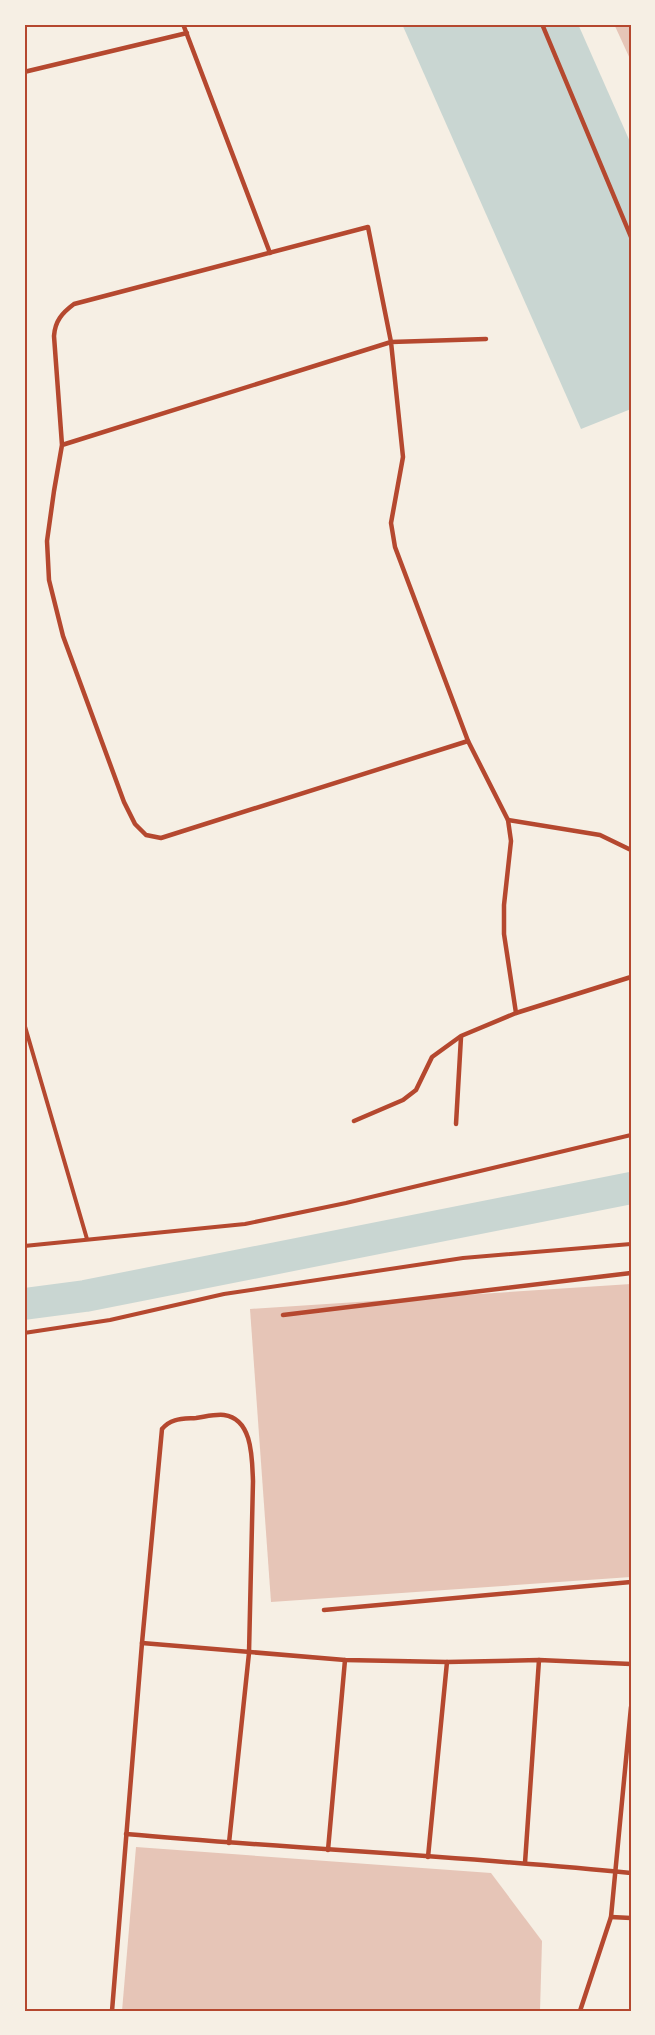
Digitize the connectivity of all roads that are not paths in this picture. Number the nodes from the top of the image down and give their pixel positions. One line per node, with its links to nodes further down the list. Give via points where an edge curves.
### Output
1 (183, 24): 3 (lane)
2 (542, 24): 5 (lane)
3 (187, 33): 4 (lane); 6 (lane)
4 (24, 72)
5 (631, 237)
6 (270, 253): 8 (lane, via 368,227); 9 (lane, via 74,304 63,312 54,336)
7 (486, 339): 8 (lane)
8 (391, 342): 9 (lane); 10 (lane, via 403,458 391,523 395,547)
9 (62, 445): 10 (lane, via 47,541 49,580 63,636 124,802 135,824 146,835 161,838)
10 (468, 741): 11 (lane)
11 (508, 820): 12 (lane, via 600,836); 14 (lane, via 511,841 504,933)
12 (631, 850)
13 (631, 977): 14 (lane)
14 (516, 1013): 15 (lane)
15 (461, 1036): 16 (lane, via 432,1057 416,1090 403,1100); 17 (lane)
16 (354, 1121)
17 (456, 1124)
18 (631, 1273): 19 (lane)
19 (283, 1315)
20 (631, 1582): 21 (lane)
21 (324, 1610)
22 (142, 1643): 23 (lane); 23 (lane, via 162,1429 173,1420 224,1415 240,1423 252,1457); 29 (lane)
23 (249, 1653): 24 (lane); 30 (lane)
24 (345, 1660): 26 (lane); 31 (lane)
25 (539, 1660): 26 (lane); 27 (lane); 33 (lane)
26 (447, 1662): 32 (lane)
27 (631, 1664)
28 (631, 1707): 34 (lane)
29 (126, 1834): 30 (lane); 38 (lane)
30 (229, 1843): 31 (lane)
31 (328, 1850): 32 (lane)
32 (428, 1857): 33 (lane)
33 (525, 1863): 34 (lane)
34 (617, 1872): 35 (lane); 36 (lane)
35 (631, 1873)
36 (611, 1917): 37 (lane); 39 (lane)
37 (631, 1918)
38 (112, 2011)
39 (580, 2011)

